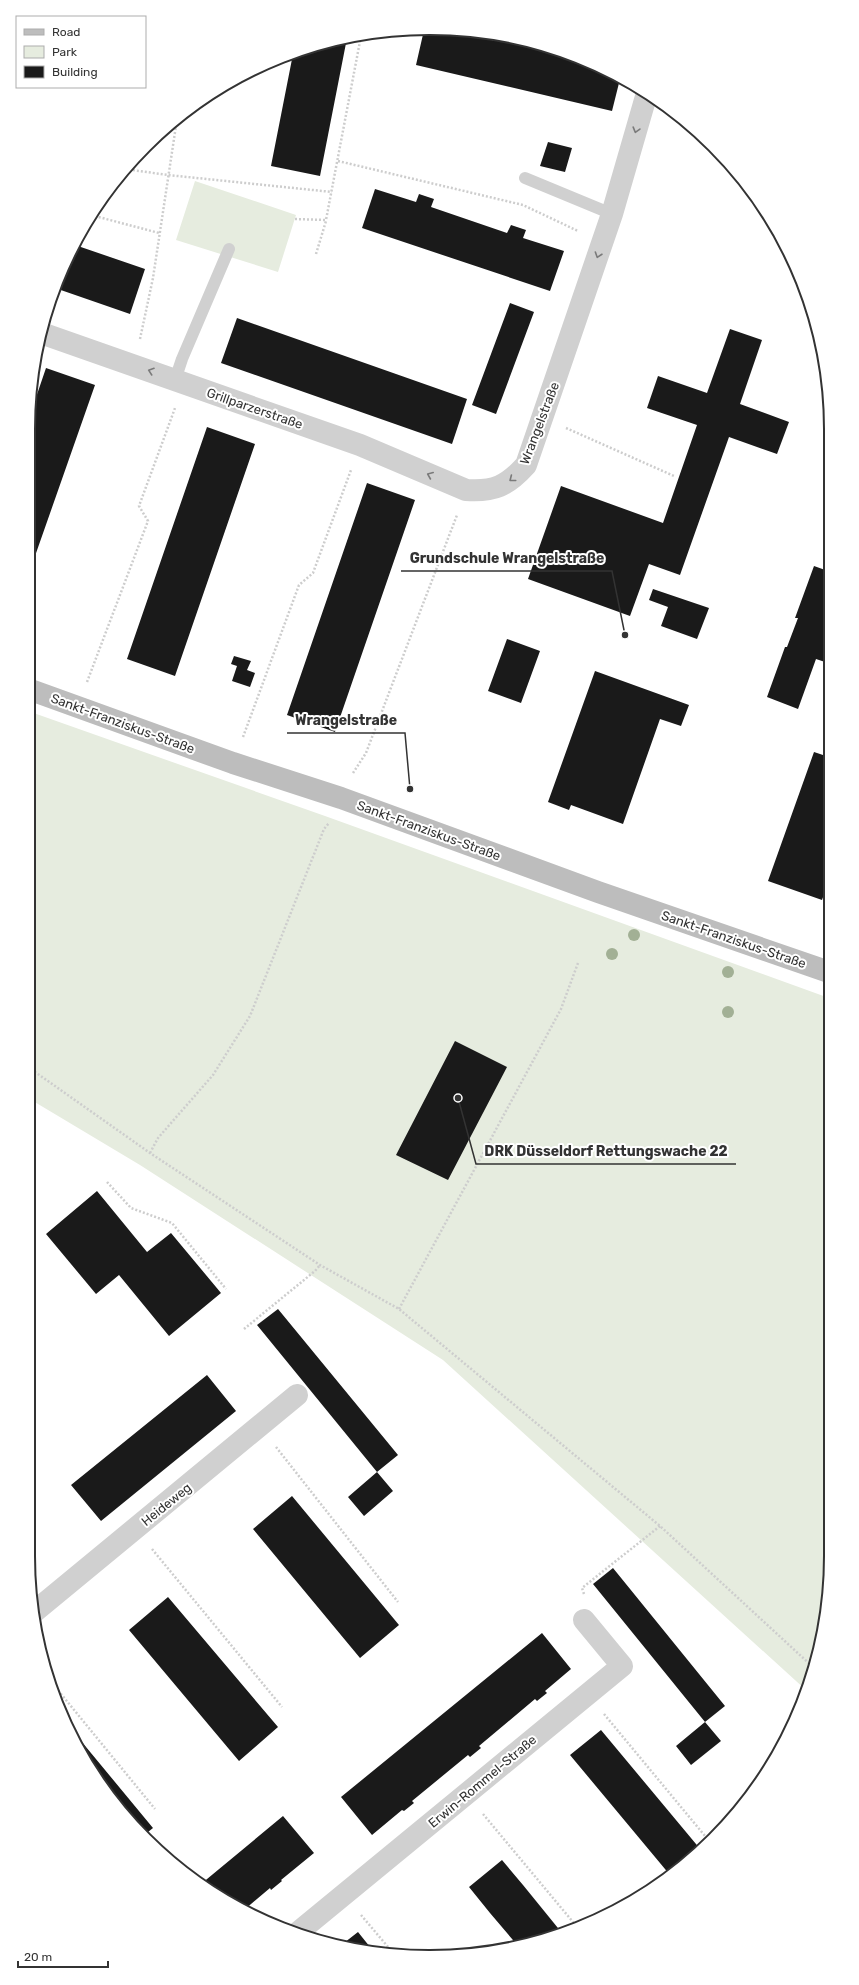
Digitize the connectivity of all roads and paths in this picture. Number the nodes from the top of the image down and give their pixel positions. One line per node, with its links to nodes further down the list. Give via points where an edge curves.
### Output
1 (360, 42): 4 (path)
2 (645, 99): 9 (street, Wrangelstraße, one-way to 9)
3 (176, 128): 6 (path)
4 (338, 160): 8 (path); 14 (path, via 523,205)
5 (132, 170): 6 (path)
6 (168, 175): 8 (path); 13 (path)
7 (525, 178): 9 (lane)
8 (332, 192): 12 (path)
9 (612, 214): 14 (street, Wrangelstraße)
10 (97, 217): 13 (path)
11 (295, 219): 12 (path)
12 (326, 220): 16 (path)
13 (159, 234): 18 (path, via 140,342)
14 (602, 242): 20 (street, Wrangelstraße, one-way to 20)
15 (229, 249): 19 (lane, via 182,359)
16 (316, 254)
17 (46, 335): 18 (street, Grillparzerstraße)
18 (132, 365): 19 (street, Grillparzerstraße, one-way to 18)
19 (180, 382): 21 (street, Grillparzerstraße); 25 (path, via 140,506 148,521)
20 (542, 417): 22 (path); 23 (street, Wrangelstraße, one-way to 23, via 526,464 513,480 479,491)
21 (360, 445): 23 (street, Grillparzerstraße, one-way to 21); 26 (path, via 313,573 299,585)
22 (674, 476)
23 (466, 490): 27 (path, via 366,753)
24 (35, 692): 25 (main road, Sankt-Franziskus-Straße)
25 (78, 707): 26 (main road, Sankt-Franziskus-Straße)
26 (233, 763): 27 (main road, Sankt-Franziskus-Straße)
27 (341, 798): 29 (main road, Sankt-Franziskus-Straße); 31 (path, via 332,819 324,829 250,1016 213,1075 158,1138)
28 (578, 962): 35 (path, via 561,1009)
29 (824, 970)
30 (35, 1072): 31 (path)
31 (150, 1153): 33 (path)
32 (107, 1182): 34 (path, via 130,1208 172,1223)
33 (320, 1265): 35 (path); 36 (path)
34 (226, 1288)
35 (399, 1309): 39 (path)
36 (244, 1329)
37 (297, 1395): 38 (street, Heideweg)
38 (260, 1426): 40 (street, Heideweg); 41 (path)
39 (660, 1526): 43 (path, via 582,1588 587,1603); 44 (path)
40 (135, 1529): 42 (street, Heideweg); 47 (path)
41 (398, 1602)
42 (38, 1608)
43 (584, 1620): 46 (street, Erwin-Rommel-Straße, via 622,1666)
44 (809, 1664)
45 (60, 1693): 49 (path)
46 (588, 1694): 48 (street, Erwin-Rommel-Straße); 50 (path)
47 (282, 1707)
48 (466, 1794): 51 (street, Erwin-Rommel-Straße); 52 (path)
49 (155, 1809)
50 (705, 1837)
51 (344, 1895): 53 (street, Erwin-Rommel-Straße); 54 (path)
52 (573, 1922)
53 (302, 1929)
54 (389, 1948)

